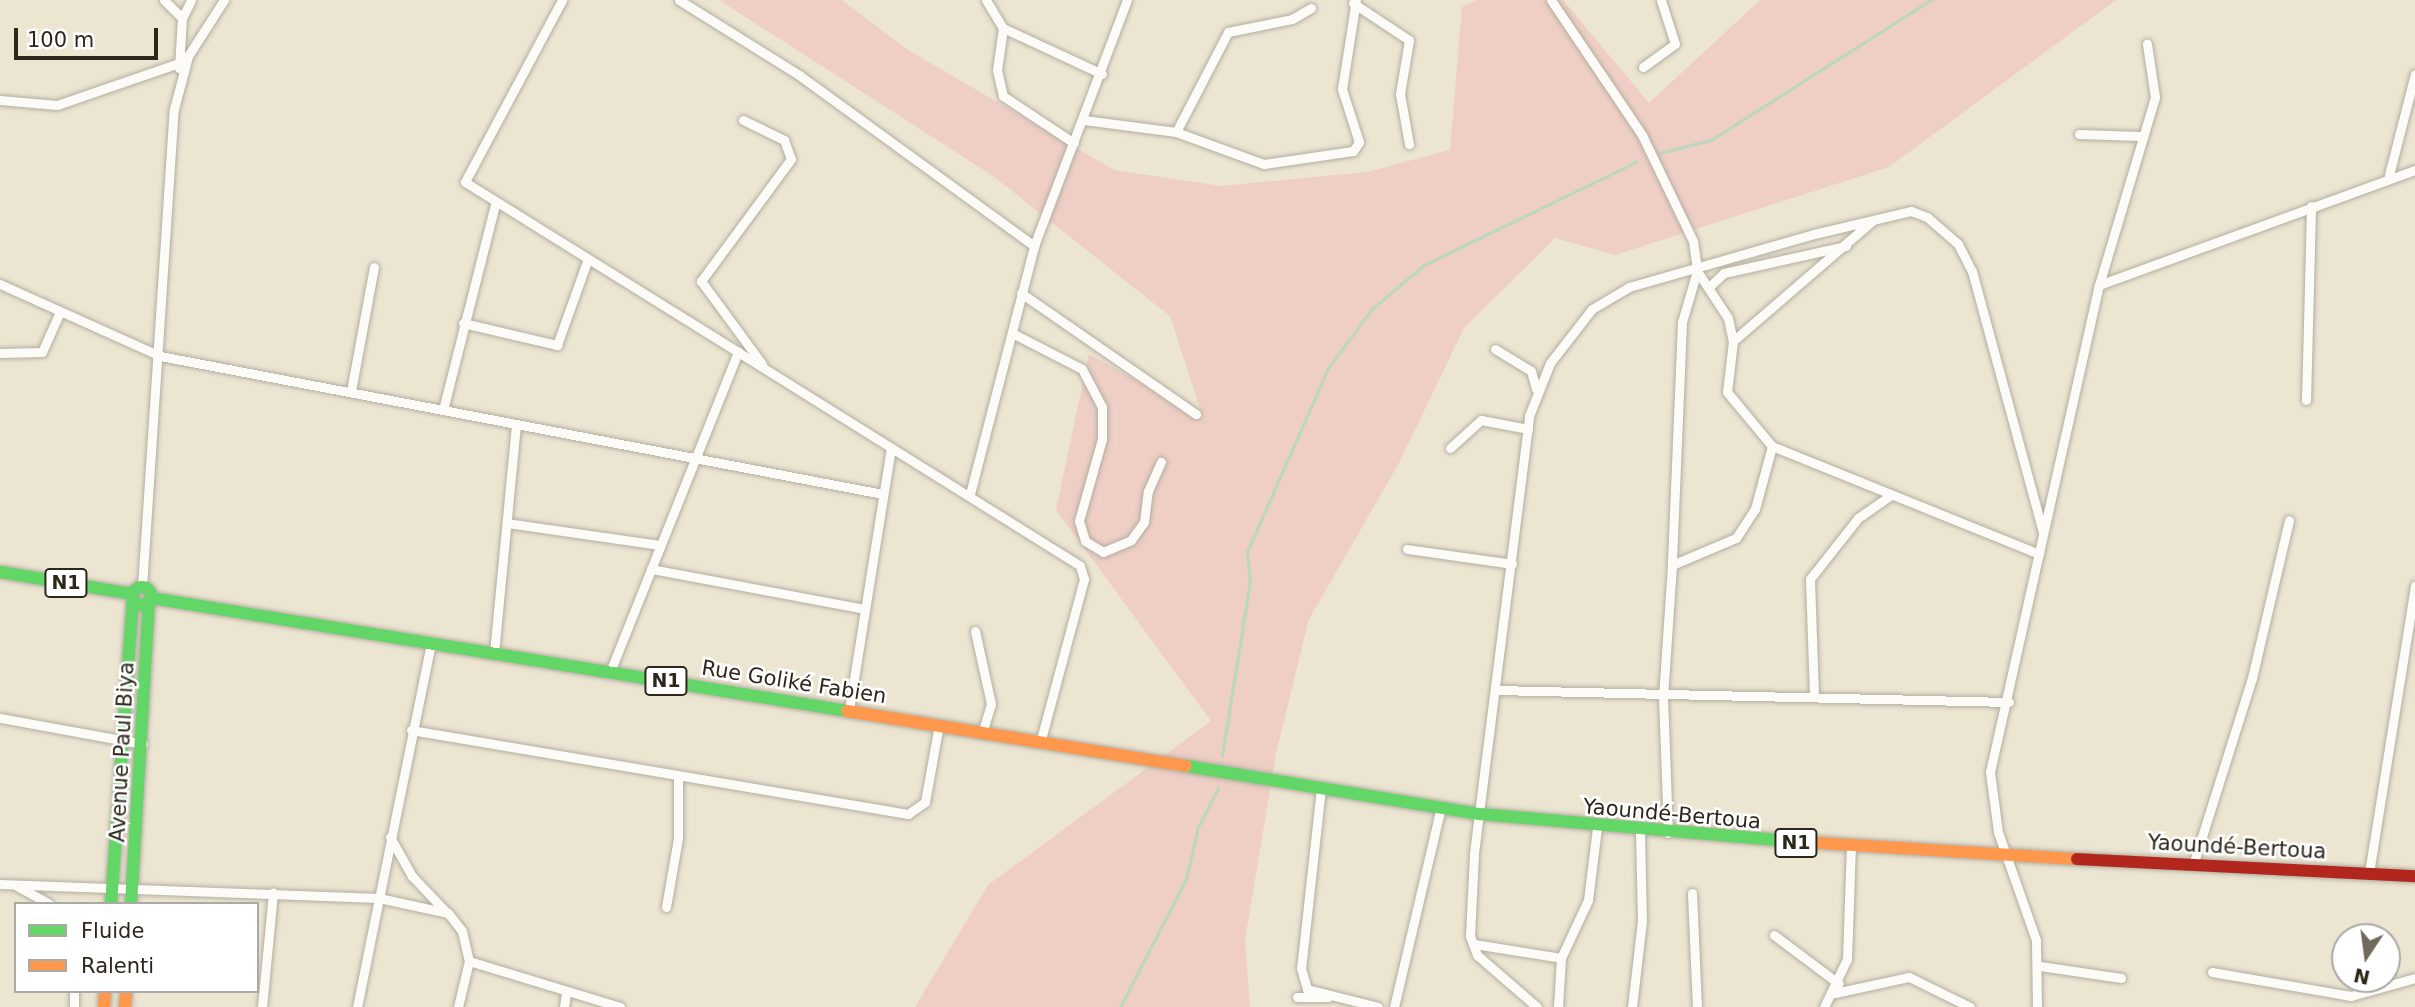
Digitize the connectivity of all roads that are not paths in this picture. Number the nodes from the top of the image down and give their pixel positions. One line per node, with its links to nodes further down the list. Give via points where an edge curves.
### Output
1 (164, 0): 12 (street)
2 (191, 0): 12 (street)
3 (224, 0): 19 (street)
4 (562, 0): 30 (street, via 465,177 467,186)
5 (679, 0): 33 (street, via 799,75)
6 (986, 0): 13 (street)
7 (1128, 0): 17 (street)
8 (1551, 0): 37 (street, via 1642,135 1693,241)
9 (1661, 0): 16 (street, via 1675,44)
10 (1354, 2): 23 (street, via 1342,89 1358,148 1264,164); 27 (street, via 1409,40 1399,94)
11 (1311, 8): 23 (street, via 1292,19 1228,32)
12 (182, 18): 15 (street)
13 (1003, 28): 17 (street); 26 (street, via 997,70 1003,96)
14 (2147, 44): 25 (street, via 2156,84)
15 (179, 63): 19 (street); 20 (street, via 57,104)
16 (1643, 67)
17 (1102, 74): 22 (street)
18 (2415, 74): 29 (street)
19 (179, 80): 49 (street, via 169,141)
20 (0, 100)
21 (743, 120): 50 (street, via 784,140 791,159 701,281)
22 (1084, 121): 23 (street); 26 (street)
23 (1176, 132)
24 (2079, 134): 25 (street)
25 (2140, 136): 39 (street)
26 (1074, 143): 33 (street)
27 (1409, 145)
28 (2415, 170): 29 (street)
29 (2389, 175): 31 (street)
30 (495, 205): 35 (street); 43 (street)
31 (2311, 206): 39 (street); 53 (street)
32 (1871, 221): 34 (street); 37 (street); 68 (street, via 1911,211 1939,224 1958,244 1972,271)
33 (1034, 246): 41 (street)
34 (1847, 246): 40 (street, via 1795,252 1724,273); 45 (street)
35 (587, 261): 43 (street, via 557,345); 47 (street)
36 (374, 267): 52 (street)
37 (1697, 271): 40 (street); 51 (street, via 1629,287 1592,309); 73 (street, via 1682,322)
38 (0, 285): 42 (street)
39 (2099, 285): 68 (street)
40 (1710, 286): 45 (street)
41 (1021, 293): 44 (street); 55 (street)
42 (59, 314): 48 (street, via 42,352); 49 (street)
43 (464, 323): 54 (street)
44 (1014, 334): 62 (street, via 1082,369 1102,407 1102,439 1079,521 1084,541 1103,552 1131,540 1144,522); 64 (street)
45 (1734, 341): 58 (street, via 1727,392)
46 (1495, 349): 51 (street, via 1531,371)
47 (738, 352): 50 (street); 61 (street)
48 (0, 353)
49 (160, 356): 52 (street); 77 (street)
50 (763, 366): 60 (street)
51 (1536, 390): 57 (street)
52 (351, 391): 54 (street)
53 (2306, 400)
54 (443, 410): 56 (street)
55 (1196, 414)
56 (516, 425): 61 (street); 67 (street)
57 (1528, 429): 59 (street, via 1481,420); 72 (street)
58 (1772, 446): 65 (street); 73 (street, via 1755,509 1736,538)
59 (1450, 448)
60 (891, 449): 63 (street); 64 (street)
61 (695, 456): 63 (street); 69 (street)
62 (1161, 462)
63 (883, 494): 78 (street)
64 (970, 494): 93 (street, via 1084,572)
65 (1891, 495): 71 (street); 85 (street, via 1858,518 1810,579)
66 (2289, 520): 107 (street, via 2252,678)
67 (507, 523): 69 (street); 82 (street)
68 (2043, 532): 71 (street)
69 (660, 545): 74 (street)
70 (1407, 550): 72 (street)
71 (2039, 554): 87 (street)
72 (1512, 564): 84 (street)
73 (1672, 565): 86 (street)
74 (651, 569): 78 (street); 83 (street)
75 (0, 572): 77 (main road, N1)
76 (2415, 586): 79 (street)
77 (142, 596): 81 (main road, Rue Goliké Fabien / N1); 94 (main road); 95 (main road, Avenue Paul Biya)
78 (865, 609): 88 (street)
79 (2413, 612): 108 (street)
80 (975, 631): 92 (street, via 977,663 991,704)
81 (431, 643): 82 (main road, Rue Goliké Fabien / N1); 91 (street)
82 (494, 653): 83 (main road, Rue Goliké Fabien / N1)
83 (610, 672): 88 (main road, Rue Goliké Fabien / N1)
84 (1496, 690): 86 (street); 100 (street)
85 (1814, 695): 86 (street); 87 (street)
86 (1663, 697): 103 (street)
87 (2009, 702): 106 (street, via 1990,772 1990,804)
88 (849, 710): 90 (main road, Rue Goliké Fabien / N1)
89 (0, 718): 94 (street)
90 (939, 724): 92 (main road, Rue Goliké Fabien / N1); 97 (street, via 925,803 908,814)
91 (411, 730): 97 (street); 104 (street)
92 (982, 731): 93 (main road, Rue Goliké Fabien / N1)
93 (1041, 740): 96 (main road, Rue Goliké Fabien / N1)
94 (124, 741): 95 (street); 112 (main road)
95 (143, 744): 113 (main road, Avenue Paul Biya)
96 (1182, 766): 98 (main road, Yaoundé-Bertoua / N1)
97 (678, 780): 120 (street, via 678,838)
98 (1321, 788): 99 (main road, Yaoundé-Bertoua / N1); 133 (street, via 1301,968 1307,989)
99 (1441, 807): 100 (main road, Yaoundé-Bertoua / N1); 140 (street)
100 (1480, 814): 101 (main road, Yaoundé-Bertoua / N1); 123 (street)
101 (1597, 828): 102 (main road, Yaoundé-Bertoua / N1); 124 (street, via 1588,900)
102 (1640, 832): 103 (main road, Yaoundé-Bertoua / N1); 143 (street, via 1642,921)
103 (1668, 835): 105 (main road, Yaoundé-Bertoua / N1)
104 (390, 837): 116 (street); 121 (street, via 412,876)
105 (1851, 847): 106 (main road, Yaoundé-Bertoua / N1); 130 (street, via 1847,959)
106 (2006, 854): 107 (main road, Yaoundé-Bertoua / N1); 126 (street, via 2031,912)
107 (2193, 865): 108 (main road, Yaoundé-Bertoua / N1)
108 (2370, 873): 109 (main road, Yaoundé-Bertoua / N1)
109 (2415, 876)
110 (0, 884): 111 (street)
111 (17, 886): 112 (street); 117 (street)
112 (112, 889): 113 (street); 118 (main road)
113 (133, 890): 114 (street); 119 (main road, Avenue Paul Biya)
114 (273, 893): 116 (street); 134 (street)
115 (1692, 893): 144 (street)
116 (379, 898): 121 (street); 135 (street)
117 (45, 902)
118 (111, 902)
119 (131, 902)
120 (666, 907)
121 (448, 913): 125 (street, via 462,931)
122 (1774, 935): 130 (street)
123 (1474, 944): 124 (street); 141 (street, via 1500,980)
124 (1561, 958): 142 (street)
125 (469, 961): 131 (street); 136 (street)
126 (2040, 966): 128 (street); 147 (street)
127 (2212, 972): 129 (street, via 2351,996)
128 (2121, 978)
129 (2415, 978)
130 (1837, 988): 145 (street); 146 (street, via 1909,977)
131 (566, 993): 137 (street); 138 (street)
132 (1297, 997): 133 (street)
133 (1328, 998): 139 (street)
134 (262, 1007)
135 (357, 1007)
136 (458, 1007)
137 (564, 1007)
138 (620, 1007)
139 (1378, 1007)
140 (1394, 1007)
141 (1537, 1007)
142 (1558, 1007)
143 (1632, 1007)
144 (1697, 1007)
145 (1824, 1007)
146 (1970, 1007)
147 (2037, 1007)

